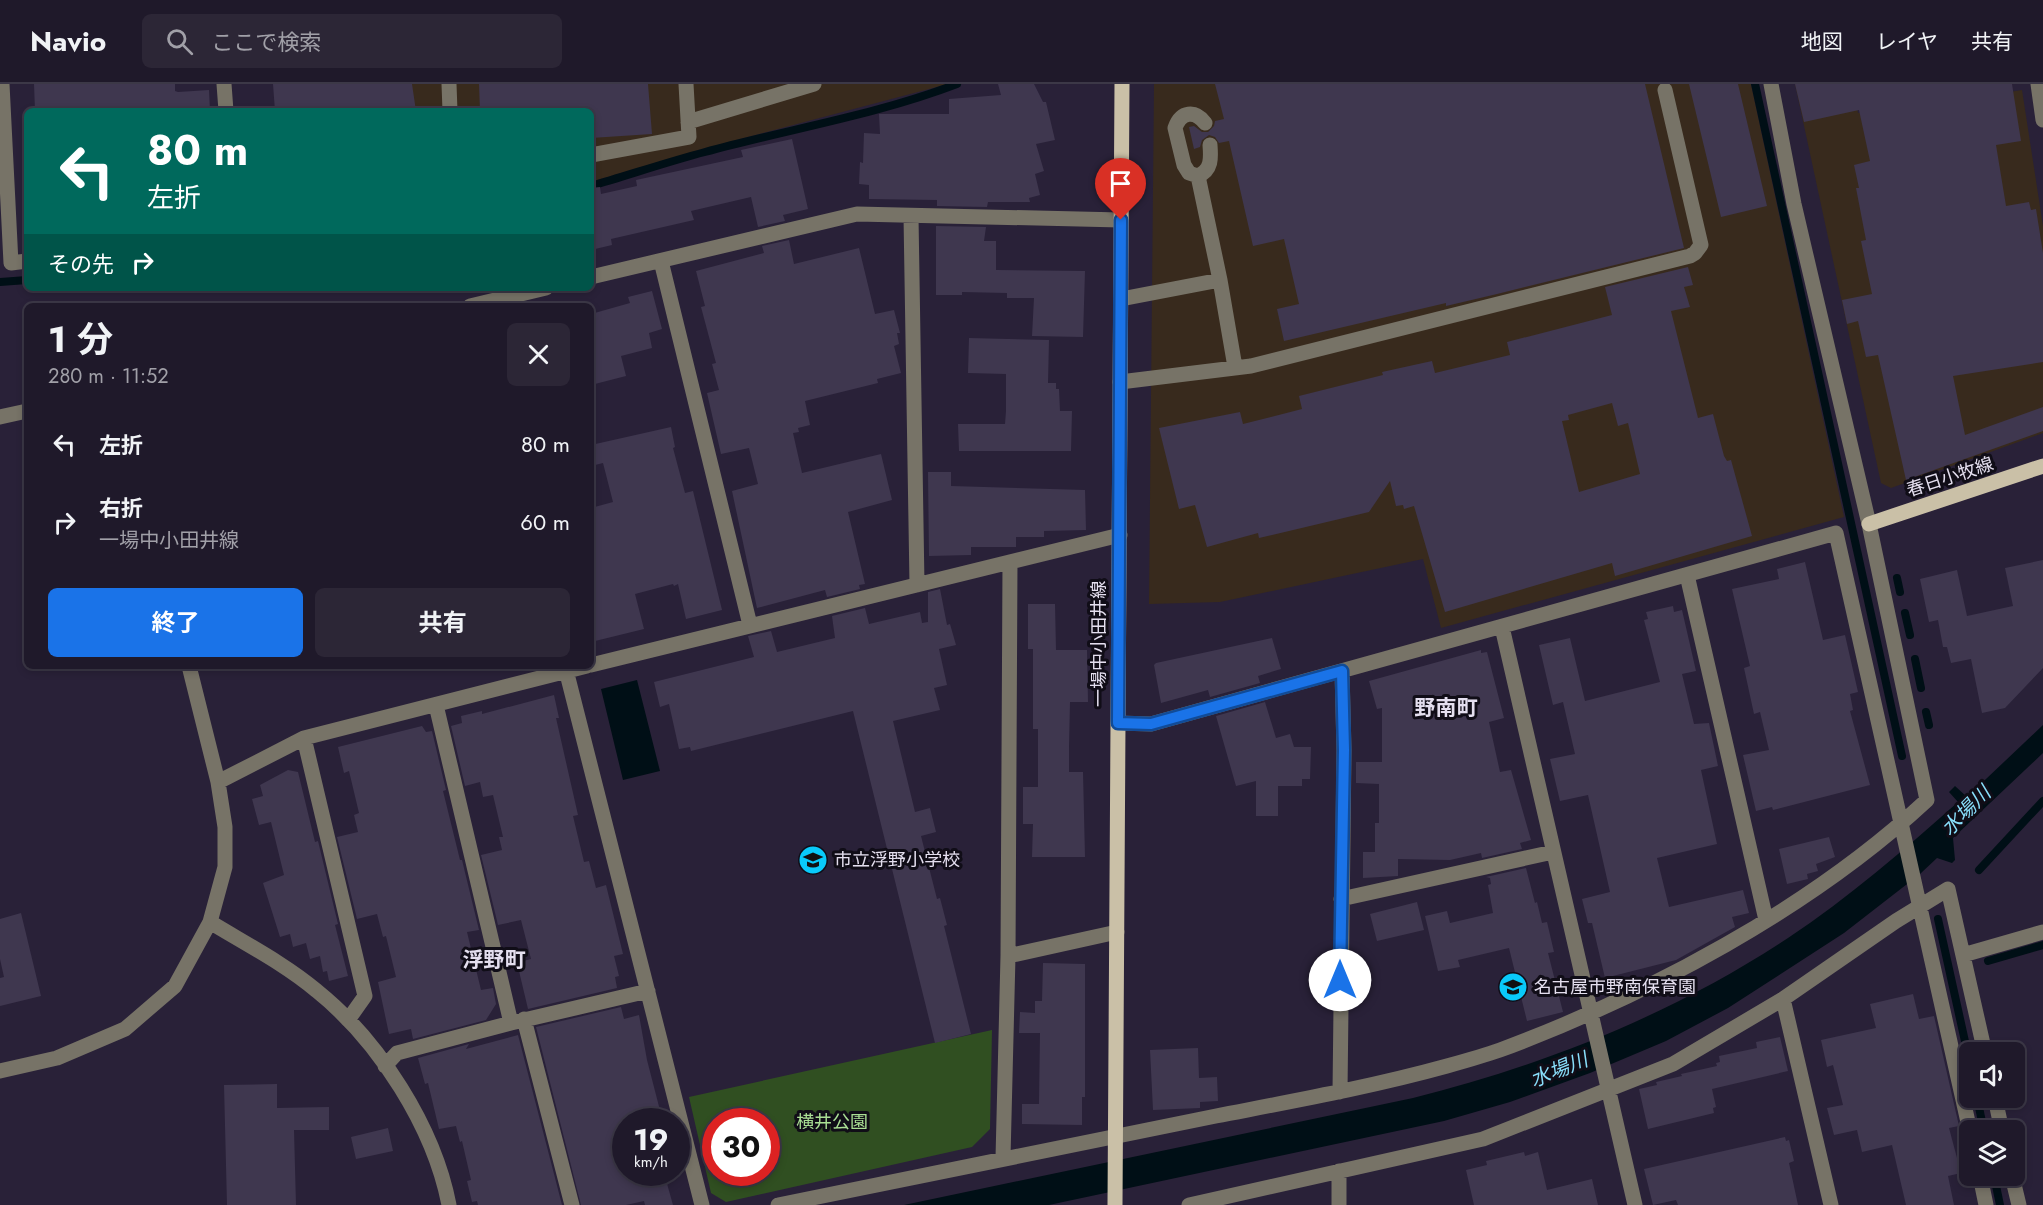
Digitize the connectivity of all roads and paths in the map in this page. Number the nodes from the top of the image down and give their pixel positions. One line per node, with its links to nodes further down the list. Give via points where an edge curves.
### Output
1 (2, 84): 20 (street, via 11,263)
2 (224, 84): 10 (street)
3 (449, 84): 11 (street)
4 (686, 84): 13 (street)
5 (814, 84): 13 (street)
6 (1122, 84): 19 (main road, 一場中小田井線)
7 (1771, 84): 32 (street, via 1794,204)
8 (2038, 84): 12 (street)
9 (1665, 90): 27 (street, via 1701,245 1695,253)
10 (226, 108)
11 (450, 108)
12 (2043, 120)
13 (688, 122): 16 (street, via 689,137)
14 (1205, 123): 17 (street, via 1192,113 1181,118 1175,128 1184,165 1189,173)
15 (1210, 145): 17 (street, via 1208,168)
16 (594, 154)
17 (1198, 176): 23 (street)
18 (911, 216): 19 (street); 21 (street, via 857,214); 36 (street)
19 (1121, 220): 25 (main road, 一場中小田井線)
20 (24, 261)
21 (661, 261): 22 (street); 37 (street)
22 (594, 276)
23 (1220, 280): 25 (street); 27 (street)
24 (534, 291): 26 (street)
25 (1121, 299): 28 (main road, 一場中小田井線)
26 (485, 303)
27 (1235, 367): 28 (street)
28 (1120, 382): 33 (main road, 一場中小田井線)
29 (24, 412): 30 (street)
30 (0, 417)
31 (2043, 466): 32 (main road, 春日小牧線)
32 (1869, 524): 47 (street, via 1927,800)
33 (1119, 535): 34 (street); 44 (main road, 一場中小田井線)
34 (1010, 562): 36 (street); 56 (street)
35 (1687, 575): 38 (street); 47 (street, via 1836,533); 51 (street)
36 (917, 585): 37 (street)
37 (750, 625): 39 (street)
38 (1502, 627): 42 (street); 48 (street)
39 (594, 664)
40 (190, 669): 46 (street)
41 (566, 669): 43 (street); 57 (street)
42 (1342, 671): 44 (street, via 1151,724); 49 (street)
43 (436, 705): 45 (street); 61 (street)
44 (1118, 723): 53 (main road, 一場中小田井線)
45 (304, 738): 46 (street); 60 (street, via 365,996)
46 (218, 782): 52 (street, via 225,827 225,867)
47 (1904, 830): 50 (street); 51 (street)
48 (1553, 852): 49 (street); 59 (street)
49 (1341, 899): 66 (street)
50 (1920, 906): 55 (street, via 1948,889); 58 (street); 67 (street)
51 (1766, 920): 59 (street, via 1685,968)
52 (210, 922): 60 (street, via 284,967); 64 (street, via 175,986 125,1029 57,1058)
53 (1117, 932): 56 (street); 68 (main road, 一場中小田井線)
54 (2043, 932): 55 (street)
55 (1963, 955): 62 (street)
56 (1008, 956): 69 (street)
57 (648, 991): 61 (street); 75 (street)
58 (1783, 999): 65 (street, via 1673,1064); 81 (street)
59 (1591, 1015): 65 (street); 66 (street, via 1499,1051)
60 (348, 1020): 63 (street)
61 (517, 1021): 63 (street, via 397,1053); 74 (street)
62 (1983, 1042)
63 (385, 1066): 73 (street, via 429,1139)
64 (0, 1071)
65 (1608, 1089): 70 (street, via 1483,1139); 80 (street)
66 (1340, 1092): 68 (street)
67 (1968, 1120)
68 (1116, 1136): 69 (street); 77 (main road, 一場中小田井線)
69 (1003, 1158): 76 (street)
70 (1339, 1171): 78 (street); 79 (street)
71 (1982, 1186): 82 (street)
72 (2014, 1186): 83 (street)
73 (449, 1205)
74 (572, 1205)
75 (702, 1205)
76 (778, 1205)
77 (1115, 1205)
78 (1189, 1205)
79 (1339, 1205)
80 (1635, 1205)
81 (1832, 1205)
82 (1986, 1205)
83 (2019, 1205)

